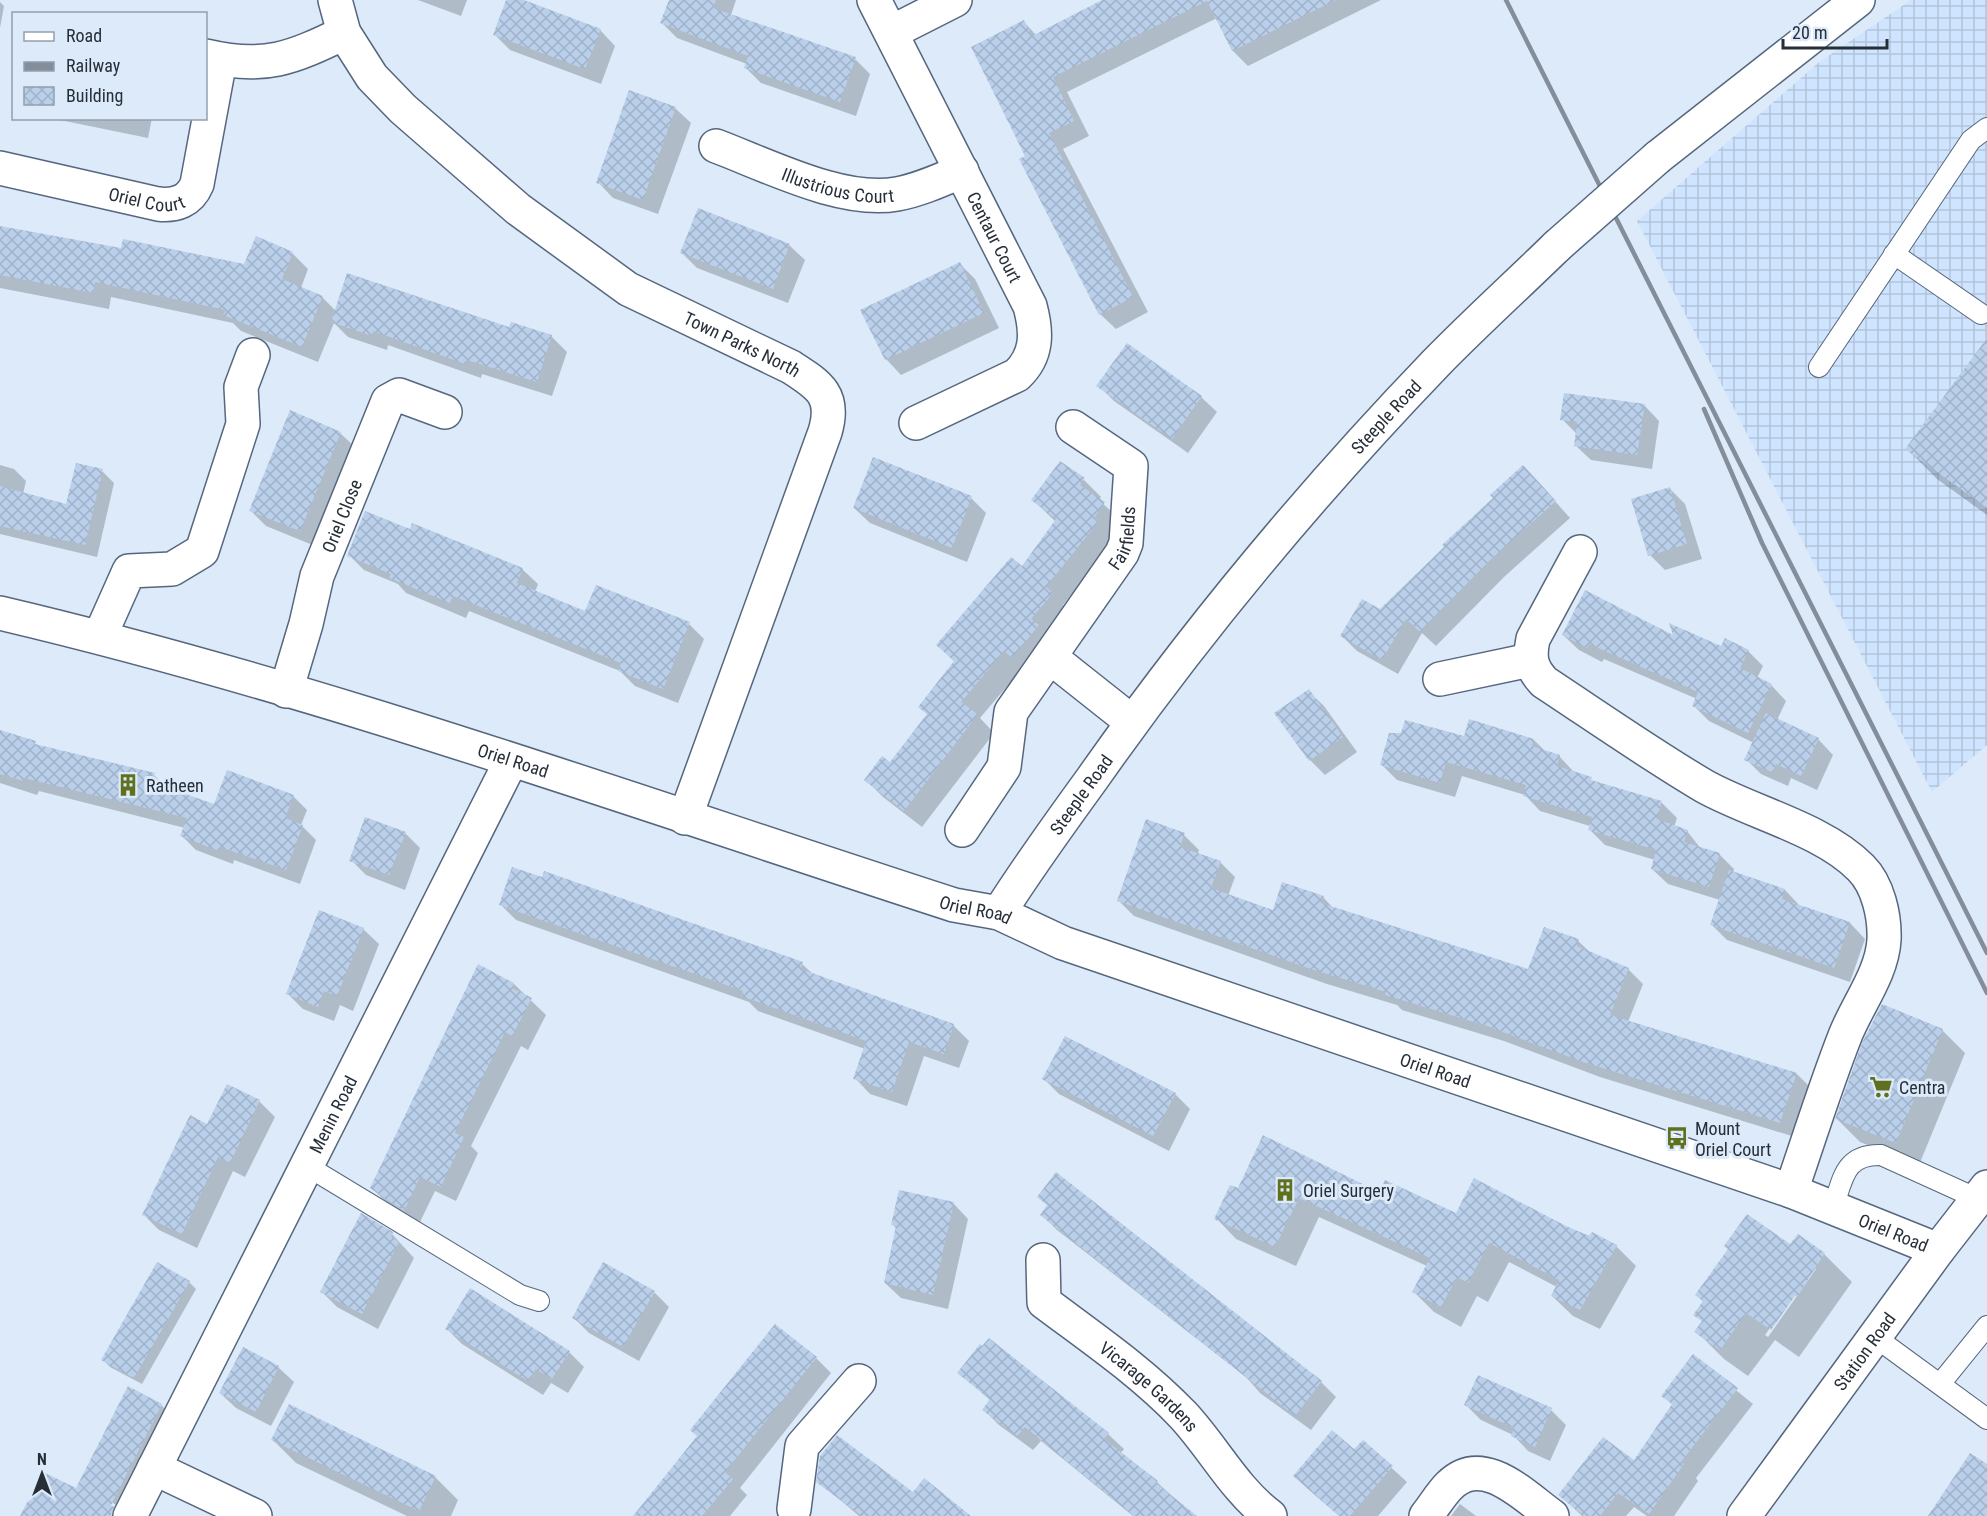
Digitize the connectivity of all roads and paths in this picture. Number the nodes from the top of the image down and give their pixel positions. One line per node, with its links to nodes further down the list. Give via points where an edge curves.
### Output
1 (335, 0): 6 (street, Town Parks North)
2 (874, 0): 5 (street, Centaur Court)
3 (956, 0): 5 (street)
4 (1858, 0): 28 (street, Steeple Road, bridge, via 1658,158 1557,246 1437,363 1302,508 1218,608)
5 (892, 32): 13 (street, Centaur Court)
6 (344, 33): 7 (street, Oriel Court, via 297,56 279,60 241,62); 30 (street, Town Parks North, via 372,77 403,109 554,237 628,289 790,367 810,379 828,399 825,432)
7 (213, 58): 8 (street, Oriel Court)
8 (207, 105)
9 (205, 120): 12 (street, Oriel Court, via 197,184 186,200 173,204 158,204)
10 (1987, 128): 14 (lane, via 1971,140)
11 (716, 146): 13 (street, Illustrious Court, via 828,188 863,195 897,194)
12 (0, 168)
13 (962, 171): 19 (street, Centaur Court, via 1030,306 1035,326 1034,347 1028,364 1017,375)
14 (1894, 254): 15 (lane); 17 (lane)
15 (1981, 314)
16 (253, 355): 23 (street, via 241,387 243,424 202,551 172,569 129,571)
17 (1819, 367)
18 (445, 412): 27 (street, Oriel Close, via 399,395 388,401 317,576)
19 (916, 423)
20 (1073, 427): 24 (street, Fairfields, via 1131,466 1126,543)
21 (1580, 552): 25 (street, via 1540,620)
22 (0, 613): 23 (street, Oriel Road)
23 (100, 636): 27 (street, Oriel Road)
24 (1050, 657): 28 (street); 31 (street, Fairfields, via 1011,712 1001,773)
25 (1530, 660): 26 (street); 34 (street, via 1544,682 1706,787 1843,853 1862,868 1872,883 1883,919 1881,957 1845,1034)
26 (1440, 680)
27 (286, 691): 29 (street, Oriel Road)
28 (1132, 722): 32 (street, Steeple Road)
29 (511, 761): 30 (street, Oriel Road); 33 (street, Menin Road)
30 (684, 818): 32 (street, Oriel Road, via 954,905)
31 (962, 830)
32 (999, 913): 34 (street, Oriel Road, via 1074,947)
33 (307, 1166): 39 (lane, via 520,1295); 45 (street, Menin Road)
34 (1791, 1191): 36 (street, Oriel Road)
35 (1983, 1193): 36 (lane, via 1881,1155 1868,1155 1854,1160 1845,1172); 37 (street, Station Road)
36 (1833, 1208): 37 (street, Oriel Road)
37 (1938, 1250): 41 (street, Station Road)
38 (1043, 1260): 49 (street, Vicarage Gardens, via 1044,1302 1163,1394 1210,1445 1241,1489)
39 (539, 1301)
40 (1987, 1326): 43 (lane)
41 (1875, 1337): 43 (lane); 52 (street, Station Road)
42 (859, 1381): 46 (street, via 802,1446)
43 (1940, 1384): 44 (lane)
44 (1987, 1419)
45 (154, 1468): 47 (street, Menin Road); 48 (street)
46 (796, 1514)
47 (130, 1516)
48 (255, 1516)
49 (1270, 1516)
50 (1426, 1516): 51 (street, via 1449,1486 1473,1473 1499,1477)
51 (1551, 1516)
52 (1744, 1516)

